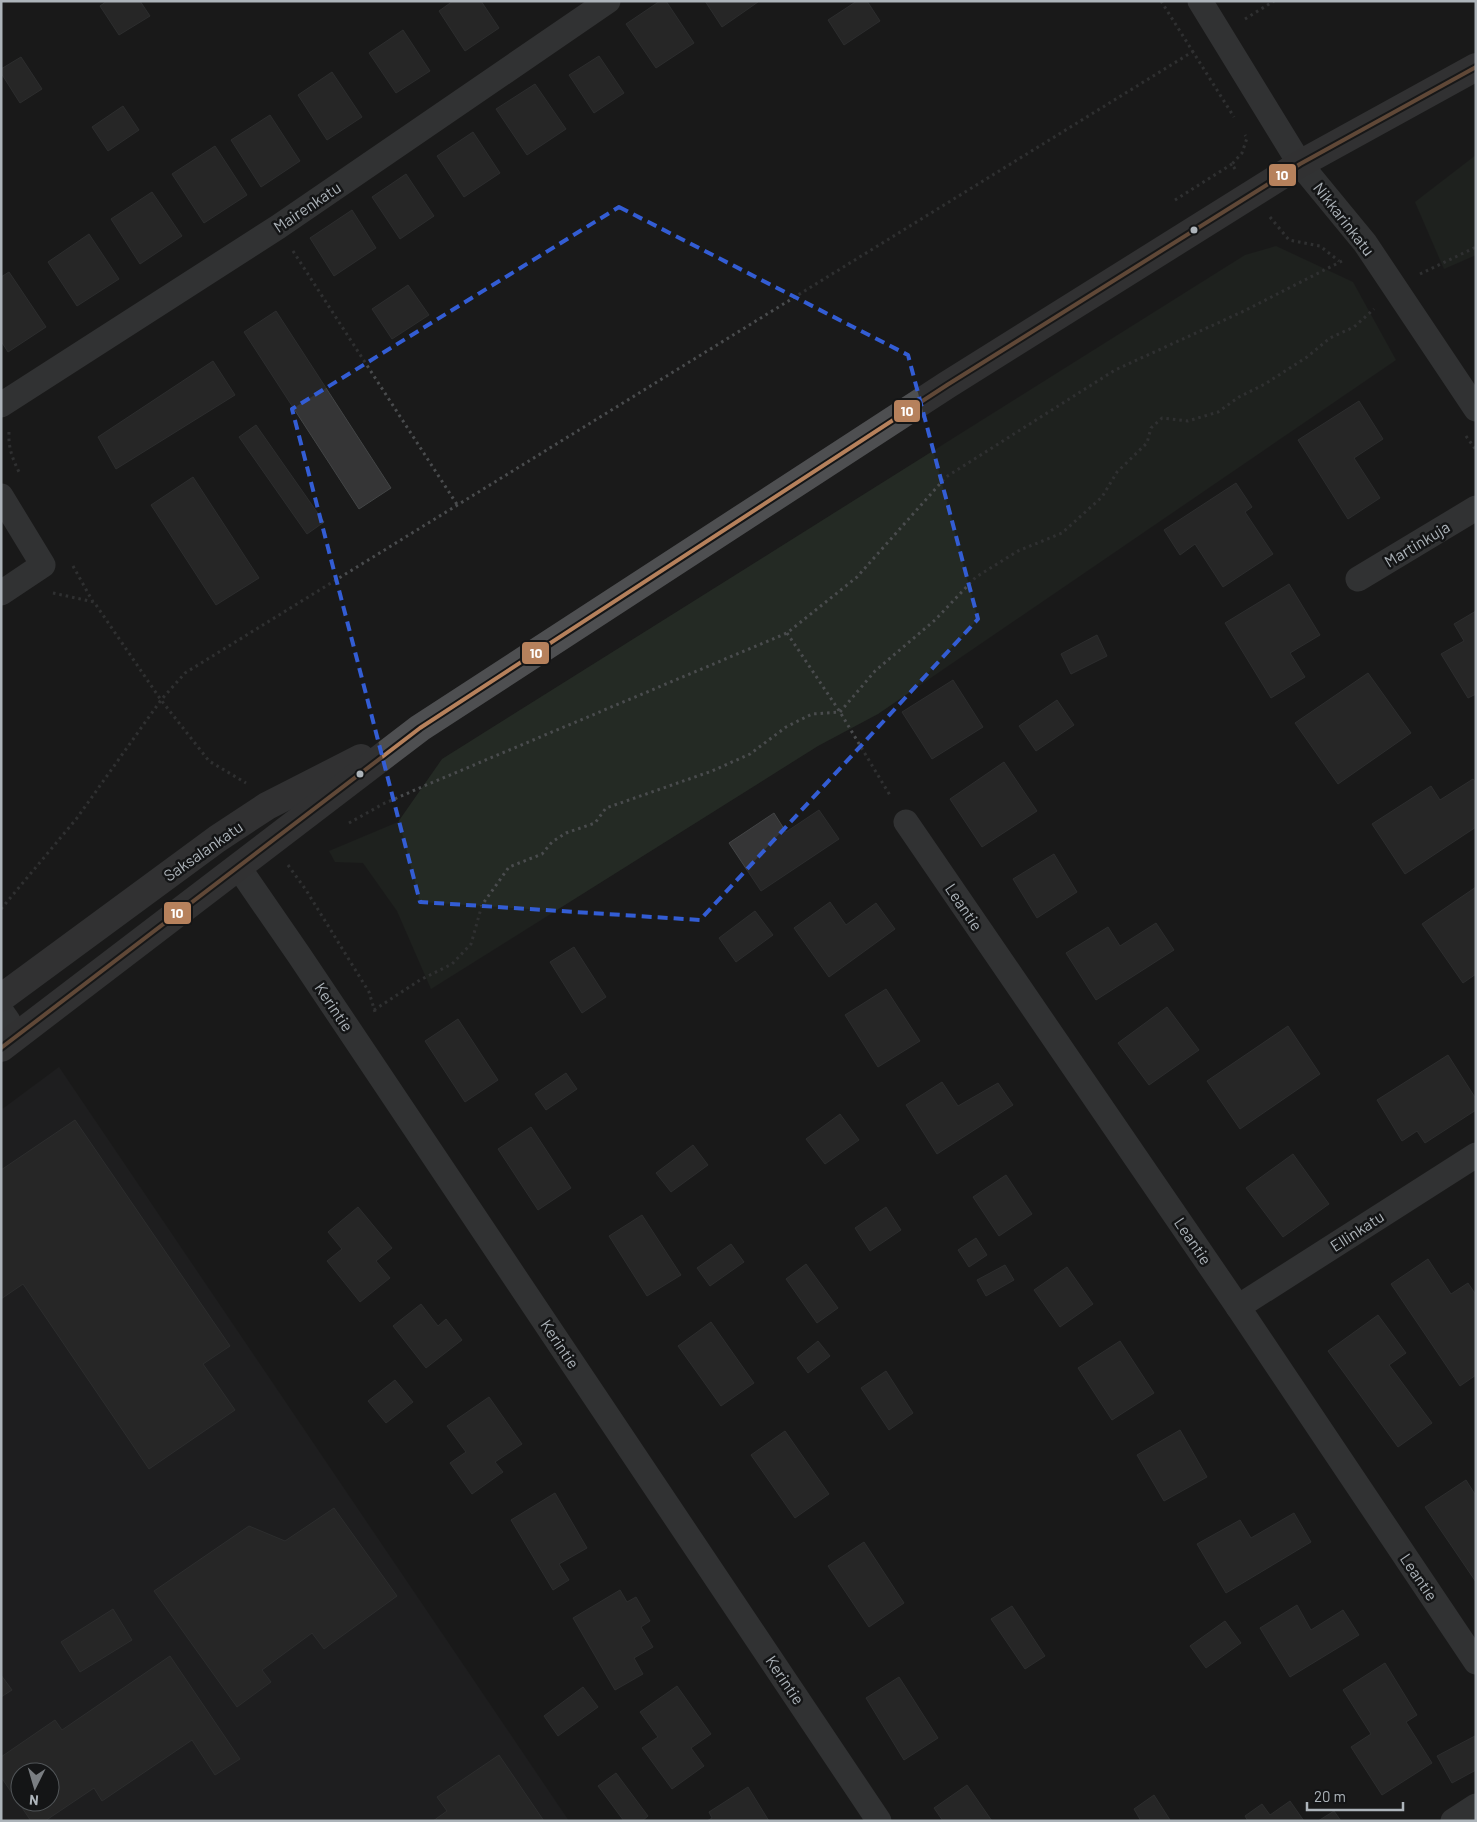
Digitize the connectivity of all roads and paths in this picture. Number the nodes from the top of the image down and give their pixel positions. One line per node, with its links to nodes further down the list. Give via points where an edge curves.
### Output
1 (608, 1): 14 (street, Mairenkatu)
2 (1161, 1): 6 (path)
3 (1200, 1): 5 (street, Nikkarinkatu)
4 (1274, 1): 5 (path)
5 (1221, 33): 6 (path); 11 (street, Nikkarinkatu)
6 (1193, 51): 8 (path); 25 (path)
7 (1476, 67): 11 (main road, Saksalankatu)
8 (1237, 122)
9 (1242, 130): 10 (path, via 1247,138 1242,153)
10 (1232, 164): 12 (path); 13 (path)
11 (1300, 164): 12 (main road, Saksalankatu); 21 (street, Nikkarinkatu, via 1365,243)
12 (1252, 194): 16 (path, via 1289,240 1320,246); 33 (main road, Saksalankatu, via 947,385)
13 (1175, 200)
14 (278, 227): 20 (street, Mairenkatu); 25 (path)
15 (1476, 247): 17 (path)
16 (1341, 262)
17 (1418, 275)
18 (1310, 277): 30 (path, via 1115,370 946,477 857,577)
19 (1369, 301): 32 (path, via 1375,309 1354,326 1330,338 1298,363 1218,412 1188,421 1162,418 1152,428 1147,443 1117,472 1102,497 1062,533 1018,551 976,577 935,620 875,671)
20 (1, 405)
21 (1476, 409)
22 (1464, 434): 23 (path)
23 (1476, 450)
24 (1, 496): 27 (street, via 43,565)
25 (458, 506): 31 (path, via 185,674)
26 (1476, 508): 28 (street, Martinkuja)
27 (30, 573): 29 (street); 31 (path, via 50,592 94,602)
28 (1358, 579)
29 (1, 593)
30 (786, 634): 32 (path); 36 (path, via 424,786)
31 (161, 700): 34 (path, via 209,761 253,787); 38 (path, via 77,818)
32 (840, 712): 35 (path); 40 (path, via 812,714 786,727 750,754 712,772 606,808 595,823 566,833 542,854 509,867 482,905 470,944 452,964)
33 (420, 728): 34 (main road, Saksalankatu); 37 (main road, Saksalankatu)
34 (267, 806): 39 (main road, Saksalankatu, via 217,839)
35 (906, 822): 44 (street, Leantie)
36 (349, 823)
37 (239, 868): 42 (main road, Saksalankatu); 47 (street, Kerintie)
38 (1, 910)
39 (1, 998)
40 (374, 1010)
41 (1, 1011): 42 (street, via 8,1021)
42 (3, 1046)
43 (1476, 1155): 44 (street, Ellinkatu)
44 (1238, 1308): 45 (street, Leantie)
45 (1476, 1662)
46 (1476, 1806): 48 (street)
47 (879, 1821)
48 (1453, 1821)

